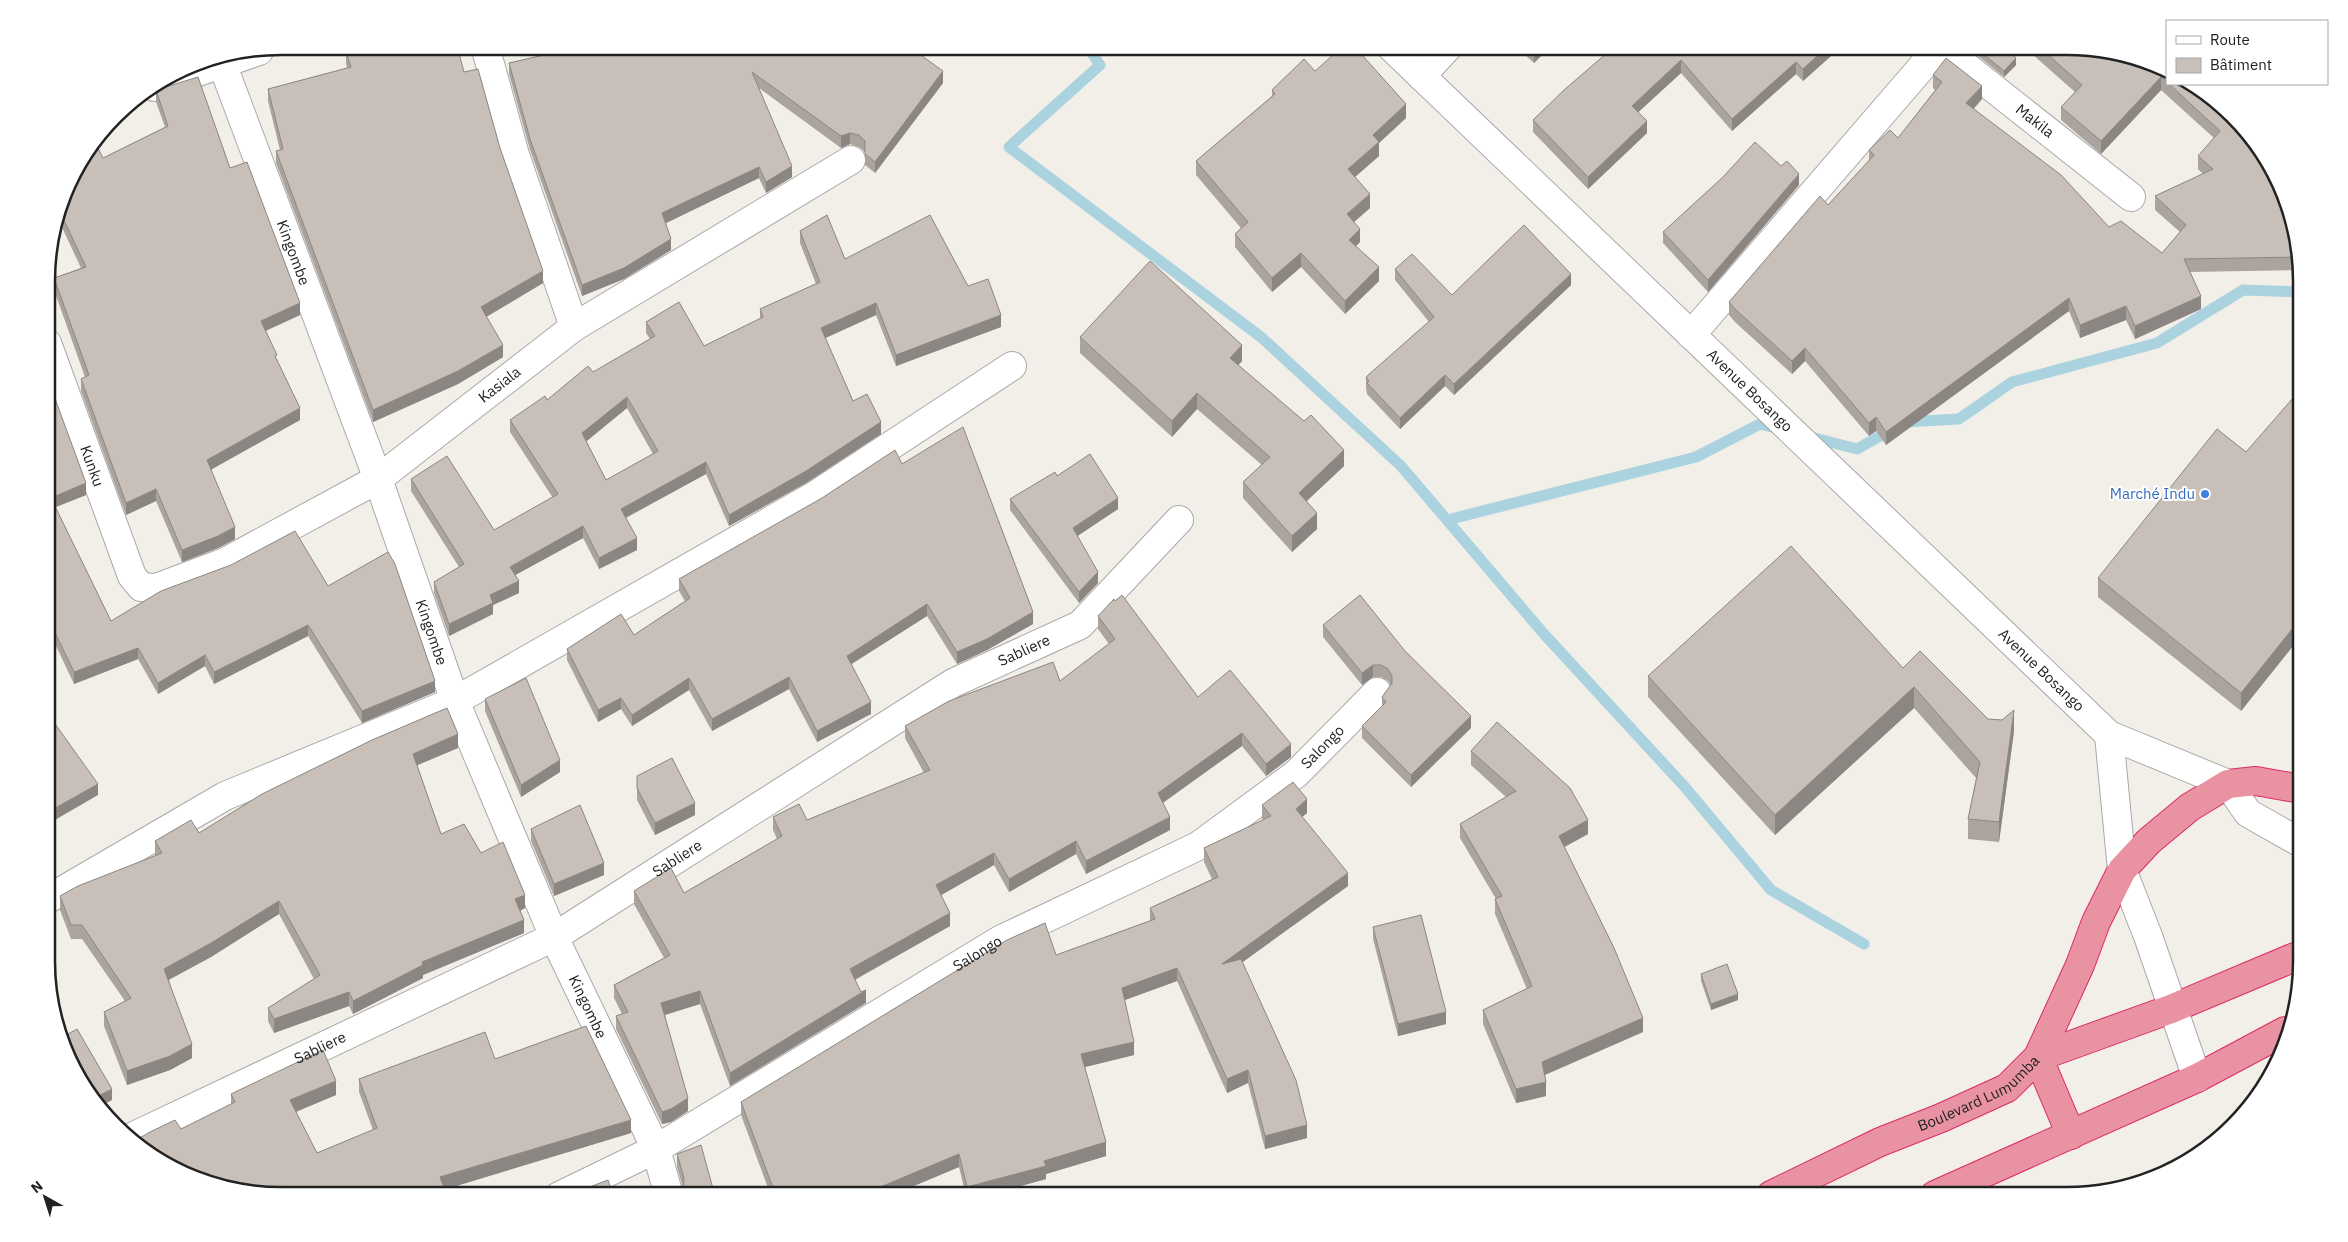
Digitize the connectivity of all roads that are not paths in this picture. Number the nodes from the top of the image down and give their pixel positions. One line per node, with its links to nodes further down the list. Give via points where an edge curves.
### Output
1 (487, 55): 10 (street, via 515,155)
2 (1399, 55): 7 (street, Avenue Bosango)
3 (1441, 55): 7 (street)
4 (1932, 55): 11 (street)
5 (1951, 55): 9 (street, Makila)
6 (222, 63): 14 (street, Kingombe)
7 (1421, 76): 11 (street, Avenue Bosango)
8 (851, 160): 10 (street, Kasiala)
9 (2130, 197)
10 (574, 327): 14 (street, Kasiala)
11 (1690, 335): 19 (street, Avenue Bosango)
12 (55, 365): 16 (street, Kunku, via 132,576)
13 (1012, 366): 18 (street, via 814,496)
14 (378, 479): 16 (street, Kasiala, via 225,562 156,588); 18 (street, Kingombe)
15 (1179, 520): 25 (street, Sabliere, via 1080,625 953,683)
16 (141, 587)
17 (1377, 692): 33 (street, Salongo, via 1296,774 1198,846 1000,940)
18 (455, 701): 24 (street, via 225,796); 25 (street, Kingombe)
19 (2108, 735): 20 (street); 23 (street)
20 (2228, 784): 21 (highway, via 2256,780); 22 (street, via 2248,813); 23 (highway, via 2183,812)
21 (2293, 787)
22 (2293, 838)
23 (2122, 870): 27 (street); 29 (highway)
24 (55, 895)
25 (554, 937): 31 (street, Sabliere); 33 (street, Kingombe)
26 (2293, 958): 27 (highway, Boulevard Lumumba)
27 (2171, 1008): 29 (highway, Boulevard Lumumba); 30 (street)
28 (2281, 1033): 30 (highway)
29 (2038, 1057): 32 (highway); 36 (highway, Boulevard Lumumba, via 2007,1088 1880,1142)
30 (2197, 1078): 32 (highway)
31 (137, 1135)
32 (2071, 1135): 37 (highway)
33 (656, 1149): 34 (street, Salongo); 35 (street, Kingombe)
34 (578, 1187)
35 (667, 1187)
36 (1787, 1187)
37 (1953, 1187)

